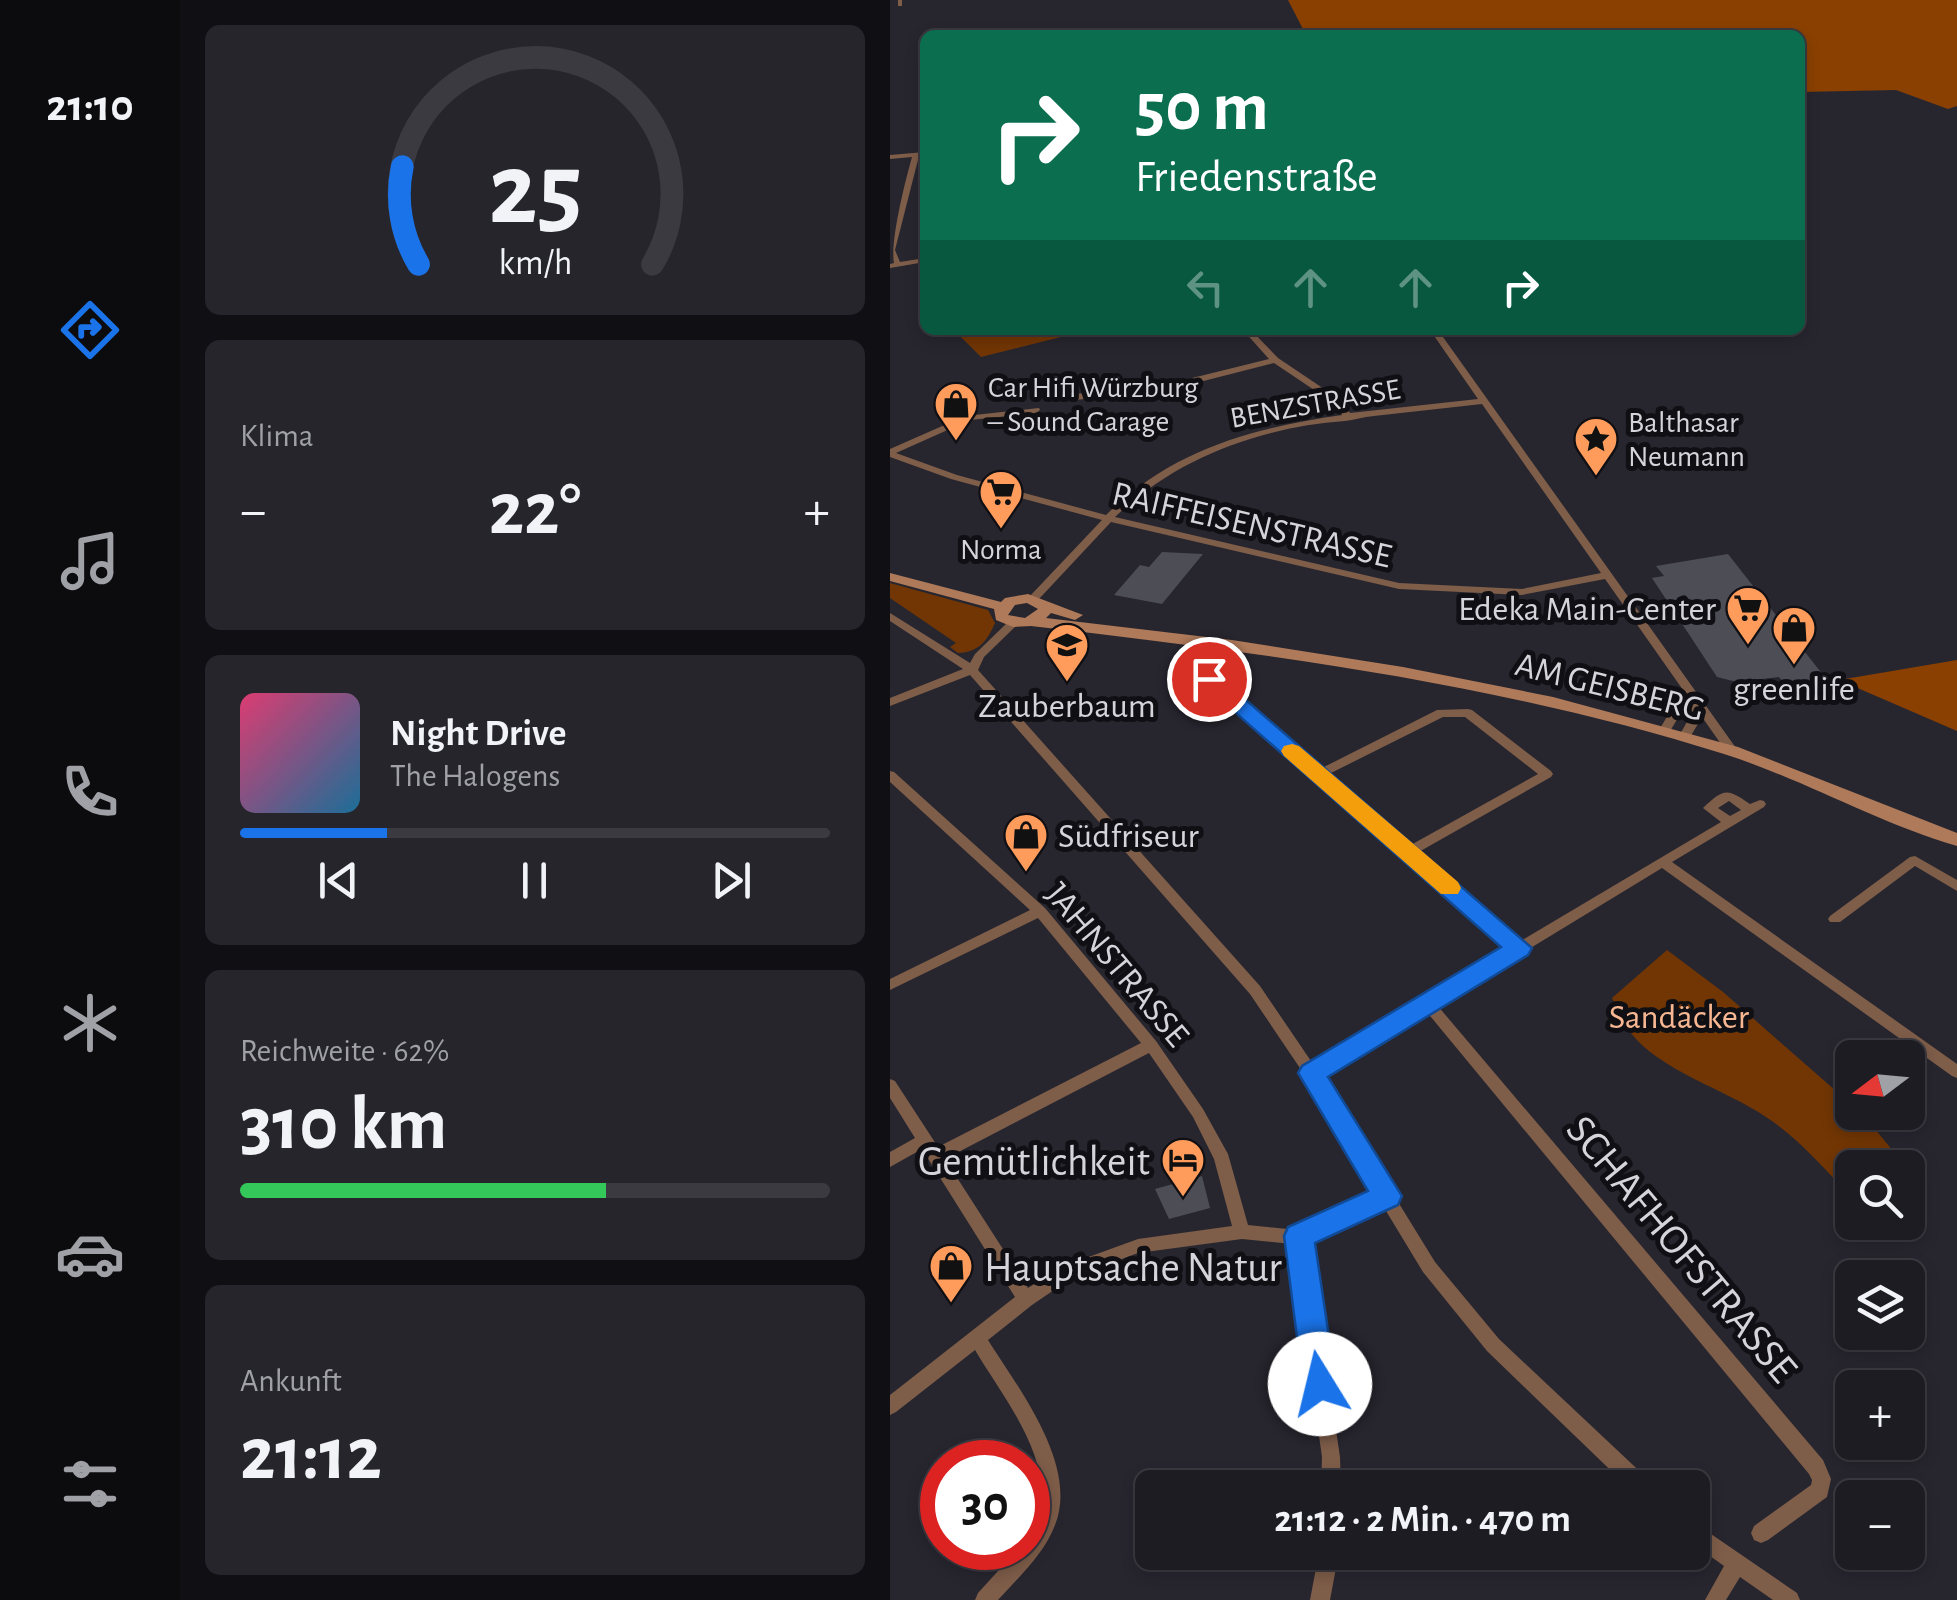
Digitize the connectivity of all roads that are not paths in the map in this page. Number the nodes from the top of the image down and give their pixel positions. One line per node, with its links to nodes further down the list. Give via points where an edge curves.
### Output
1 (920, 154): 2 (street); 4 (street, via 891,250)
2 (890, 156)
3 (920, 261): 4 (street)
4 (894, 266)
5 (1251, 335): 7 (street)
6 (1437, 335): 9 (street)
7 (1276, 360): 8 (street, via 1180,384); 11 (street, via 1342,405)
8 (1076, 397)
9 (1483, 402): 11 (street, BENZSTRASSE); 14 (street)
10 (1036, 410): 12 (street, via 968,418)
11 (1348, 418): 13 (street, BENZSTRASSE, via 1216,447 1166,471)
12 (890, 453): 13 (street, RAIFFEISENSTRASSE, via 954,478)
13 (1110, 520): 14 (street, RAIFFEISENSTRASSE, via 1399,586 1522,592); 16 (street, BENZSTRASSE)
14 (1608, 575): 23 (street)
15 (891, 577): 17 (street)
16 (1040, 603): 17 (street, via 1014,600); 19 (street, via 1043,614); 20 (street, AM GEISBERG)
17 (1002, 607): 19 (street, via 1001,618)
18 (890, 616): 21 (street)
19 (1022, 622): 20 (street, AM GEISBERG); 21 (street, via 979,656)
20 (1232, 645): 25 (street, AM GEISBERG, via 1403,672)
21 (972, 670): 24 (street); 42 (street, via 1255,990)
22 (1209, 679): 28 (street)
23 (1693, 696): 25 (street); 26 (street, via 1697,715); 27 (street)
24 (890, 702)
25 (1665, 730): 26 (street, AM GEISBERG)
26 (1685, 736): 27 (street, AM GEISBERG)
27 (1732, 751): 31 (street, AM GEISBERG)
28 (1318, 774): 32 (street); 32 (street, via 1442,712 1459,710 1547,774)
29 (890, 775): 35 (street, JAHNSTRASSE)
30 (1730, 822): 30 (street, via 1755,807 1729,795 1710,808); 33 (street)
31 (1957, 840)
32 (1408, 852): 37 (street)
33 (1664, 863): 37 (street); 41 (street)
34 (1957, 886): 36 (street, via 1915,860)
35 (1040, 911): 38 (street); 40 (street, JAHNSTRASSE)
36 (1835, 919)
37 (1519, 948): 39 (street)
38 (890, 985)
39 (1428, 1004): 42 (street); 55 (street, SCHAFHOFSTRASSE, via 1816,1466 1820,1490)
40 (1151, 1045): 45 (street); 48 (street, JAHNSTRASSE, via 1222,1159)
41 (1957, 1072)
42 (1311, 1073): 47 (street)
43 (890, 1085): 44 (street)
44 (925, 1140): 45 (street); 46 (street)
45 (936, 1156): 50 (street)
46 (890, 1160)
47 (1387, 1196): 49 (street); 54 (street, via 1428,1267 1493,1345)
48 (1242, 1232): 49 (street); 50 (street, via 1138,1246 1067,1272)
49 (1299, 1236): 53 (street)
50 (1026, 1299): 51 (street)
51 (977, 1338): 52 (street); 59 (street, via 1048,1461 1053,1487 1047,1523)
52 (890, 1406)
53 (1331, 1470)
54 (1624, 1470)
55 (1761, 1533)
56 (1710, 1545): 57 (street)
57 (1736, 1565): 61 (street); 62 (street)
58 (1326, 1570): 60 (street)
59 (986, 1600)
60 (1320, 1600)
61 (1715, 1600)
62 (1790, 1600)

